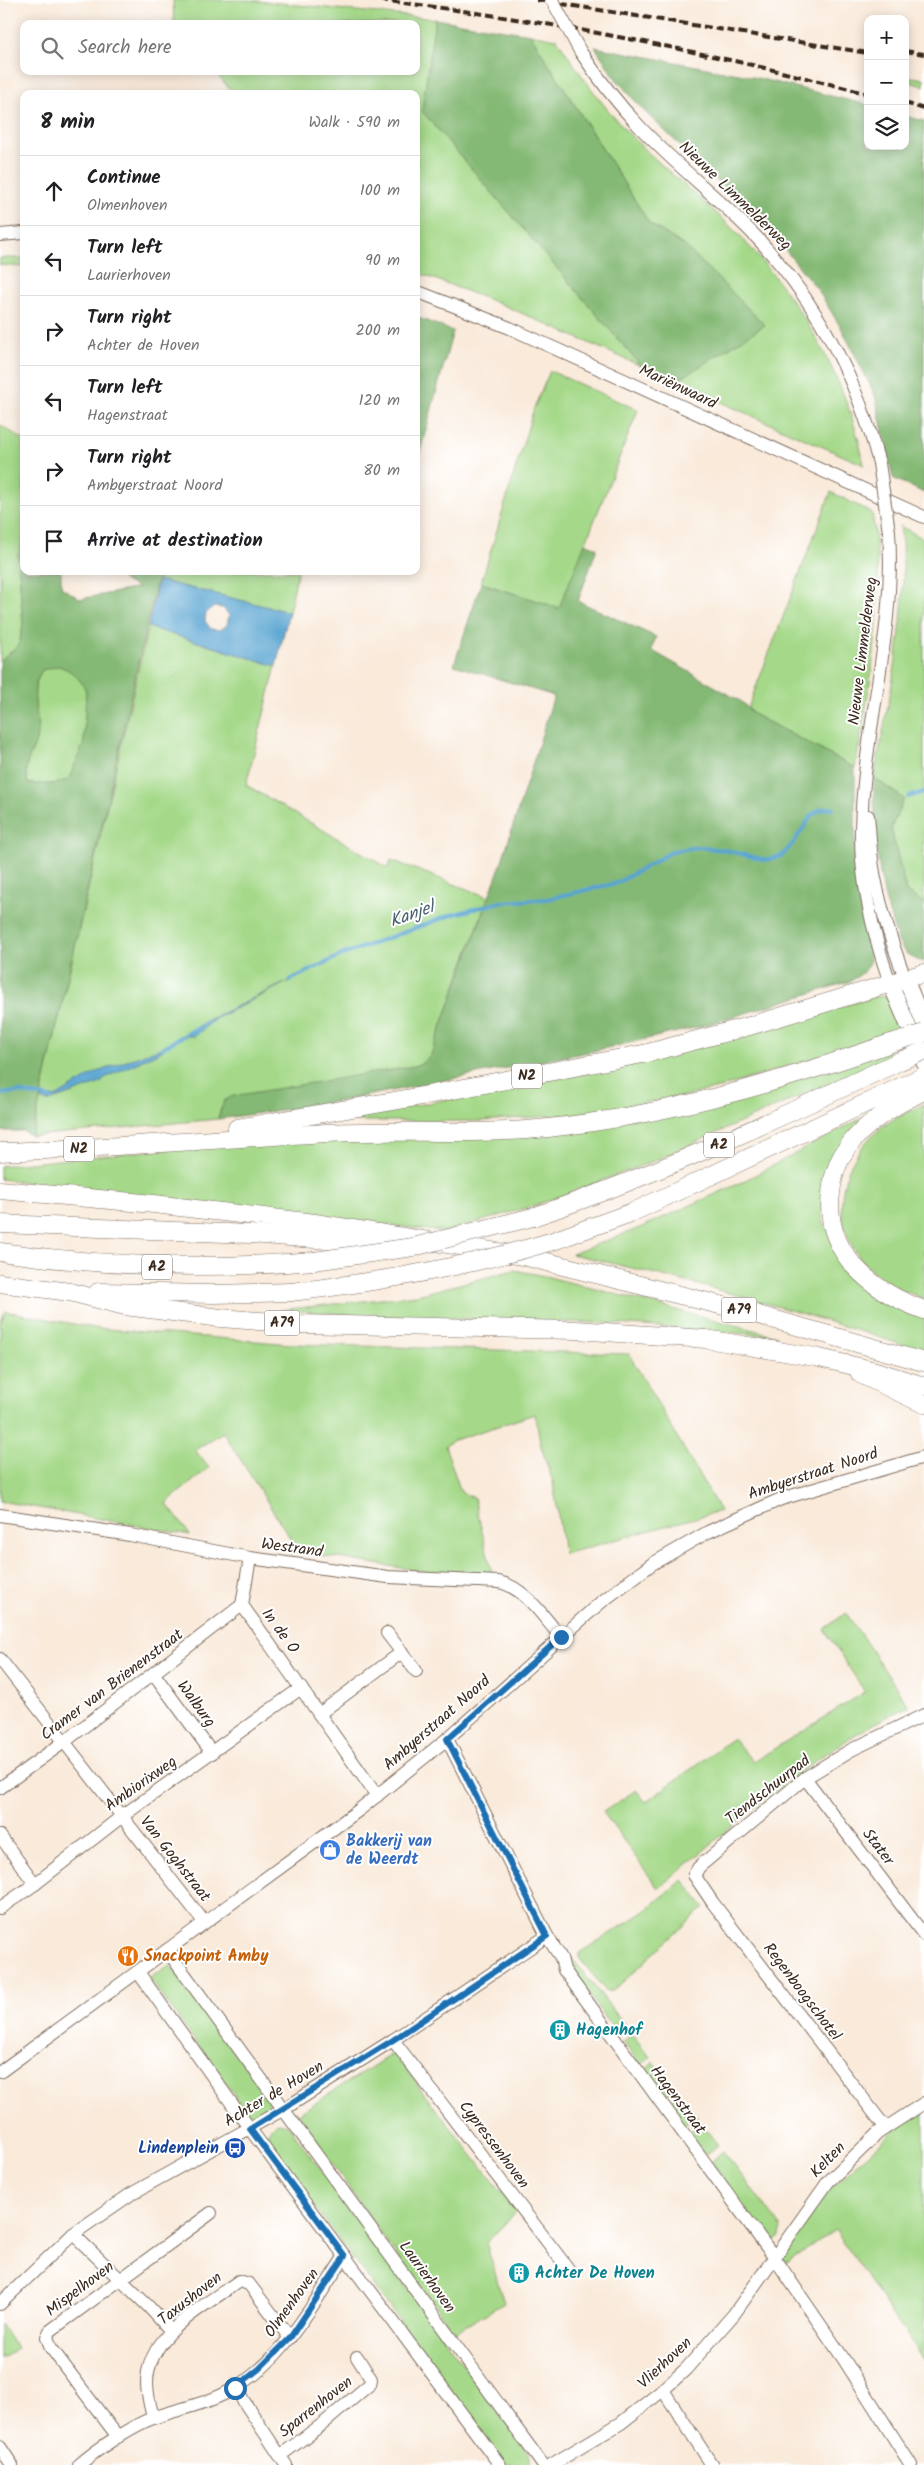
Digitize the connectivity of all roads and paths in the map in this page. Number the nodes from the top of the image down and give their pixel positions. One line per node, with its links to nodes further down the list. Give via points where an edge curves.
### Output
1 (552, 0): 7 (street, Nieuwe Limmelderweg, bridge, via 580,51 610,93 640,127 746,227 803,293 846,366 865,415 879,463 891,557 888,614 861,832 864,877 873,928)
2 (20, 233): 3 (street)
3 (0, 234)
4 (420, 293): 5 (street, Mariënwaard, via 510,328)
5 (924, 517)
6 (924, 973): 7 (highway)
7 (898, 980): 8 (main road, Nieuwe Limmelderweg); 11 (main road, Nieuwe Limmelderweg); 13 (highway, N2, via 772,1020 648,1053)
8 (924, 1023)
9 (924, 1033): 13 (highway, N2, bridge, via 712,1100 557,1126 482,1132 347,1132)
10 (924, 1050): 17 (highway, A2, bridge, via 605,1193 533,1217 413,1247 314,1261 213,1267 129,1266)
11 (924, 1063)
12 (918, 1086): 20 (highway, A2, bridge, via 633,1212 553,1241 478,1262 408,1277 291,1292); 21 (highway, A2, via 855,1138 834,1175 829,1207 835,1235 860,1273 886,1294)
13 (158, 1142): 14 (highway, N2)
14 (0, 1152)
15 (0, 1190): 18 (highway, A79, via 315,1223 506,1253)
16 (0, 1224): 18 (highway, A79, via 302,1237 455,1251)
17 (0, 1252)
18 (552, 1264): 22 (highway, A79, via 748,1312)
19 (0, 1283): 20 (highway, A2)
20 (70, 1292): 23 (highway, A79, via 124,1306 221,1318 298,1324 576,1330 677,1336 771,1349)
21 (924, 1310)
22 (924, 1362)
23 (840, 1363): 24 (highway, A79); 25 (highway, A79, via 881,1386)
24 (924, 1386)
25 (924, 1404)
26 (924, 1458): 31 (street, Ambyerstraat Noord, via 781,1499 708,1532 638,1574)
27 (0, 1515): 28 (street, Westrand)
28 (250, 1558): 29 (street, In de O); 31 (street, Westrand, via 388,1577 503,1583 523,1595)
29 (242, 1605): 35 (street, Cramer van Brienenstraat); 36 (street, In de O)
30 (387, 1633): 32 (street)
31 (561, 1637): 39 (street, Ambyerstraat Noord)
32 (402, 1652): 34 (street); 37 (street)
33 (0, 1659): 40 (street)
34 (416, 1671)
35 (154, 1674): 40 (street, Cramer van Brienenstraat); 41 (street, Walburg)
36 (302, 1688): 37 (street, In de O); 41 (street, Ambiorixweg)
37 (319, 1714): 44 (street, In de O)
38 (924, 1715): 42 (street, Tiendschuurpad, via 851,1750)
39 (447, 1739): 44 (street, Ambyerstraat Noord); 52 (street, Hagenstraat)
40 (64, 1742): 43 (street, Cramer van Brienenstraat); 45 (street)
41 (212, 1753): 45 (street, Ambiorixweg)
42 (805, 1778): 47 (street, Tiendschuurpad, via 699,1867); 51 (street, Stater)
43 (0, 1788)
44 (377, 1796): 50 (street, Ambyerstraat Noord)
45 (121, 1817): 48 (street, Ambiorixweg); 50 (street, Van Goghstraat)
46 (0, 1836): 48 (street)
47 (694, 1875): 59 (street, Regenboogschotel)
48 (35, 1884): 49 (street, Ambiorixweg)
49 (0, 1908)
50 (204, 1922): 53 (street, Ambyerstraat Noord)
51 (924, 1935)
52 (547, 1936): 55 (street, Achter de Hoven); 64 (street, Hagenstraat, via 561,1958 564,1970 606,2030)
53 (167, 1950): 54 (street, Ambyerstraat Noord); 58 (street)
54 (138, 1972): 56 (street, Ambyerstraat Noord); 60 (street)
55 (393, 2040): 58 (street, Achter de Hoven); 65 (street, Cypressenhoven)
56 (0, 2072)
57 (924, 2103): 59 (street, Kelten)
58 (284, 2109): 60 (street, Achter de Hoven); 81 (street, Laurierhoven)
59 (886, 2127): 64 (street, Kelten, via 828,2182)
60 (250, 2129): 62 (street, Achter de Hoven, via 131,2194); 63 (street)
61 (211, 2213): 66 (street, Mispelhoven)
62 (73, 2234): 66 (street); 67 (street, Achter de Hoven)
63 (345, 2256): 69 (street, Olmenhoven); 80 (street)
64 (774, 2257): 72 (street, Vlierhoven, via 734,2314); 77 (street, Hagenstraat, via 843,2358)
65 (569, 2270)
66 (120, 2279): 68 (street); 74 (street, Mispelhoven, via 46,2337)
67 (0, 2304)
68 (171, 2331): 69 (street, Taxushoven, via 243,2280); 73 (street, Taxushoven, via 154,2356 147,2381)
69 (290, 2338): 71 (street, Olmenhoven)
70 (357, 2357): 76 (street, Sparrenhoven, via 371,2379 370,2384)
71 (235, 2388): 73 (street, Olmenhoven, via 210,2401); 76 (street, Sparrenhoven)
72 (663, 2390): 82 (street, Vlierhoven, via 621,2423); 83 (street)
73 (153, 2417): 74 (street, Olmenhoven)
74 (118, 2437): 79 (street, Olmenhoven)
75 (0, 2447): 78 (street)
76 (284, 2460)
77 (906, 2463)
78 (12, 2465)
79 (79, 2465)
80 (500, 2465)
81 (543, 2465)
82 (551, 2465)
83 (712, 2465)

